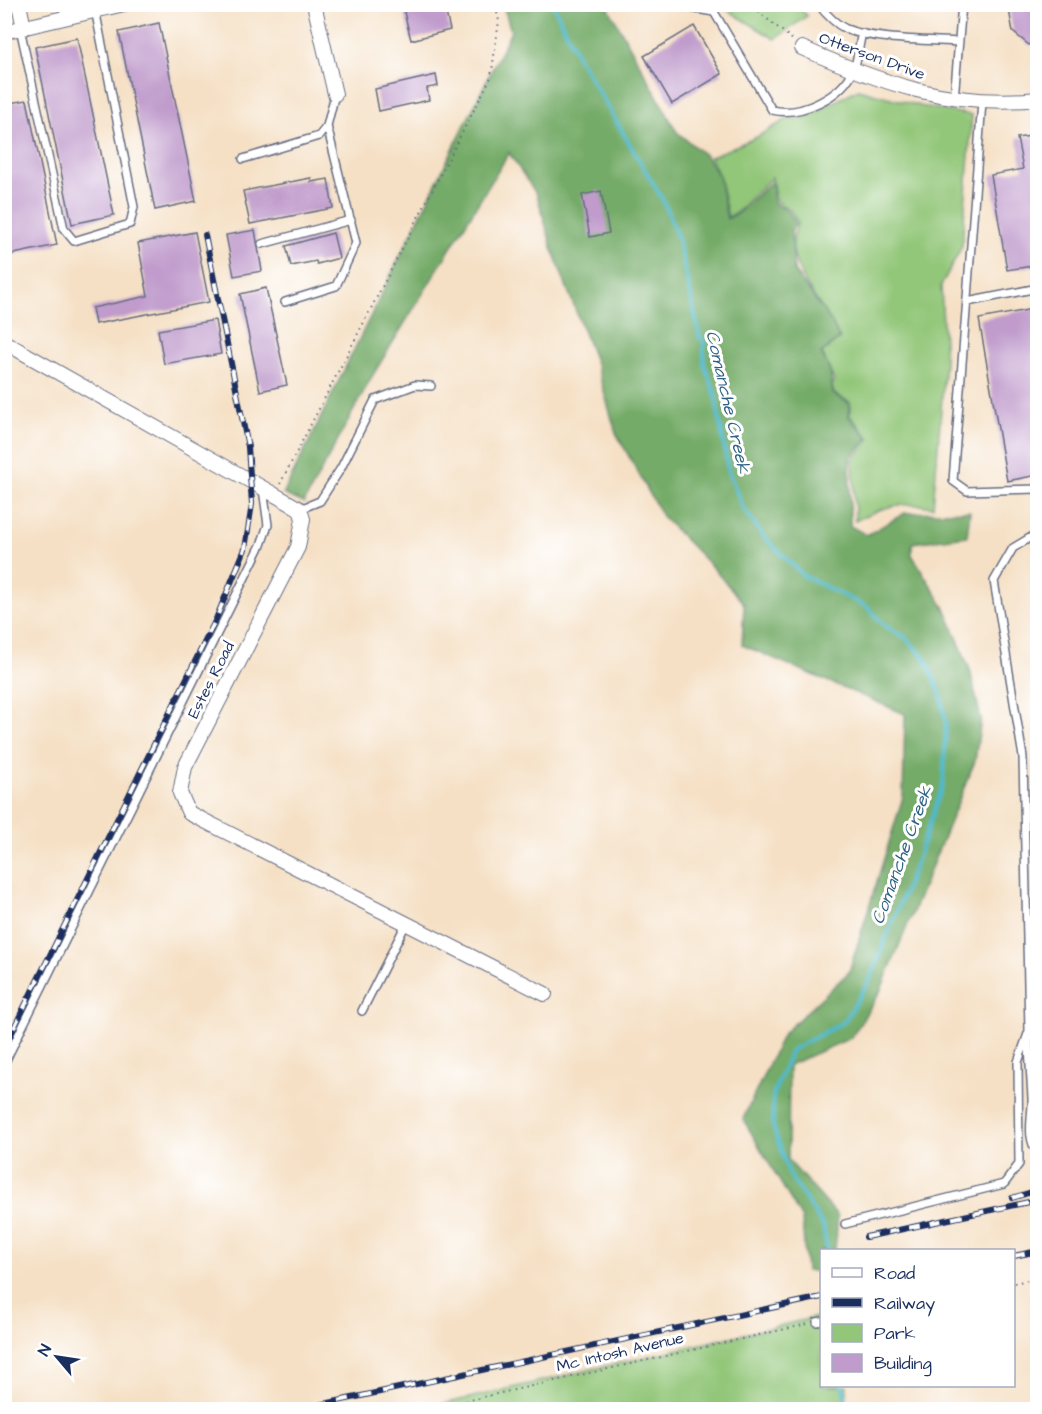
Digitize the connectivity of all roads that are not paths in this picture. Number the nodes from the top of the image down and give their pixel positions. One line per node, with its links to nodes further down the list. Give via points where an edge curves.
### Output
1 (19, 4): 8 (street)
2 (124, 4): 7 (street)
3 (314, 4): 14 (street)
4 (666, 4): 13 (lane, via 714,12 772,110 785,113 814,107 837,90)
5 (818, 4): 10 (lane, via 846,29)
6 (962, 4): 11 (lane)
7 (94, 8): 8 (street); 8 (lane, via 134,207 130,224 75,241 64,229)
8 (22, 28): 9 (street)
9 (4, 32)
10 (862, 33): 11 (lane); 13 (lane)
11 (958, 42): 15 (lane)
12 (802, 48): 13 (street, Otterson Drive)
13 (854, 70): 15 (street, Otterson Drive, via 892,85)
14 (335, 94): 18 (lane)
15 (954, 99): 17 (street, Otterson Drive)
16 (1038, 99): 17 (street, Otterson Drive)
17 (982, 102): 24 (lane)
18 (327, 126): 19 (lane, via 319,136); 20 (lane)
19 (243, 159)
20 (351, 220): 21 (lane); 23 (lane, via 356,243 336,286)
21 (262, 244)
22 (1038, 288): 24 (lane)
23 (285, 302)
24 (967, 302): 27 (lane, via 953,480 967,491)
25 (4, 342): 28 (street)
26 (430, 386): 29 (lane, via 415,385 375,400 320,501)
27 (1038, 489)
28 (269, 491): 29 (street); 35 (lane, via 268,525 261,545)
29 (300, 509): 31 (street, Estes Road, via 303,519 298,547 185,767 180,793 189,813)
30 (1038, 533): 34 (lane, via 1013,548 994,581 1023,756)
31 (407, 922): 32 (street, Estes Road); 33 (lane)
32 (545, 994)
33 (362, 1011)
34 (1029, 1031): 36 (lane); 39 (lane, via 1018,1062 1019,1164 1004,1185)
35 (4, 1064)
36 (1032, 1099): 37 (lane); 38 (lane, via 1031,1137)
37 (1038, 1108)
38 (1038, 1153)
39 (844, 1224)

